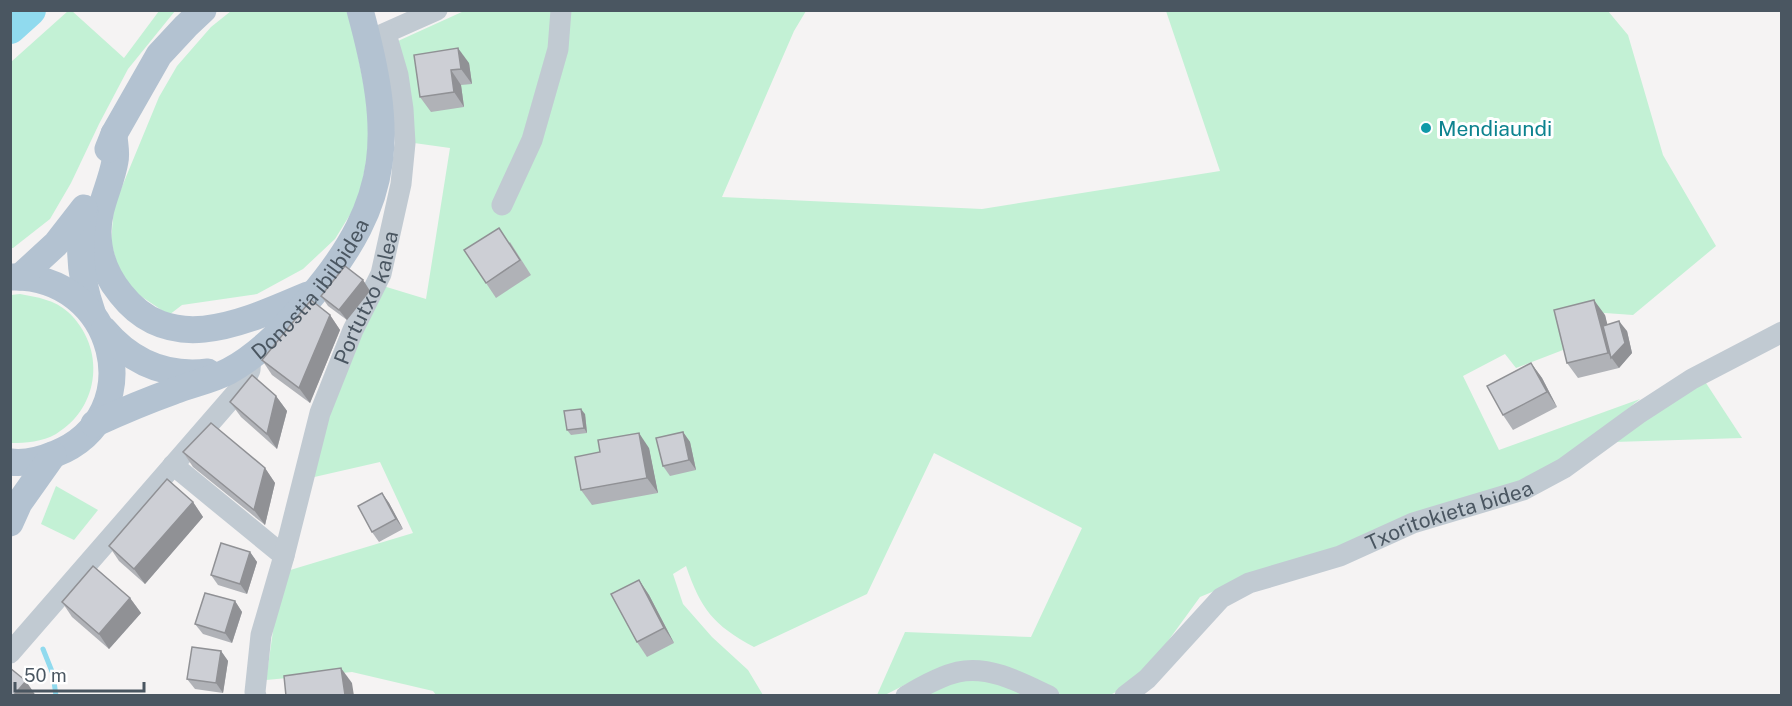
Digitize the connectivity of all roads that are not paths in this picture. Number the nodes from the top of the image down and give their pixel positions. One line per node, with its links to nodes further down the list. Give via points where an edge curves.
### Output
1 (203, 10): 6 (main road, via 159,55)
2 (360, 10): 5 (main road, Donostia ibilbidea)
3 (437, 10): 5 (street)
4 (561, 10): 8 (street, via 558,50 532,140)
5 (377, 37): 10 (main road, Donostia ibilbidea, via 379,171 363,223); 19 (street, Portutxo kalea, via 398,75 405,143 401,184 381,274 353,330 320,413)
6 (114, 134): 7 (main road); 10 (main road, via 116,160 99,218 99,247 115,287 134,308 169,327 201,331 236,323)
7 (86, 204): 9 (main road, via 56,244); 11 (main road, via 80,258 82,277)
8 (502, 205)
9 (15, 277): 11 (main road, via 60,286 77,297)
10 (316, 292): 13 (main road, Donostia ibilbidea, via 272,340)
11 (98, 321): 13 (main road, via 127,353 170,372 211,371); 14 (main road, via 109,346 112,381)
12 (1782, 332): 24 (street, Txoritokieta bidea, via 1692,379 1563,468 1523,490 1413,523 1340,556 1249,583 1230,593 1221,598 1147,679)
13 (247, 359): 14 (main road, via 229,371); 17 (street, Donostia ibilbidea, via 246,380)
14 (94, 424): 15 (main road, via 65,451)
15 (53, 455): 16 (main road, via 42,460); 18 (main road)
16 (10, 462)
17 (173, 465): 19 (street); 20 (street, Donostia ibilbidea)
18 (10, 523)
19 (284, 556): 21 (street, Portutxo kalea, via 261,635)
20 (15, 645)
21 (256, 696)
22 (906, 696): 23 (street, via 958,672 988,672)
23 (1049, 696)
24 (1125, 696)

